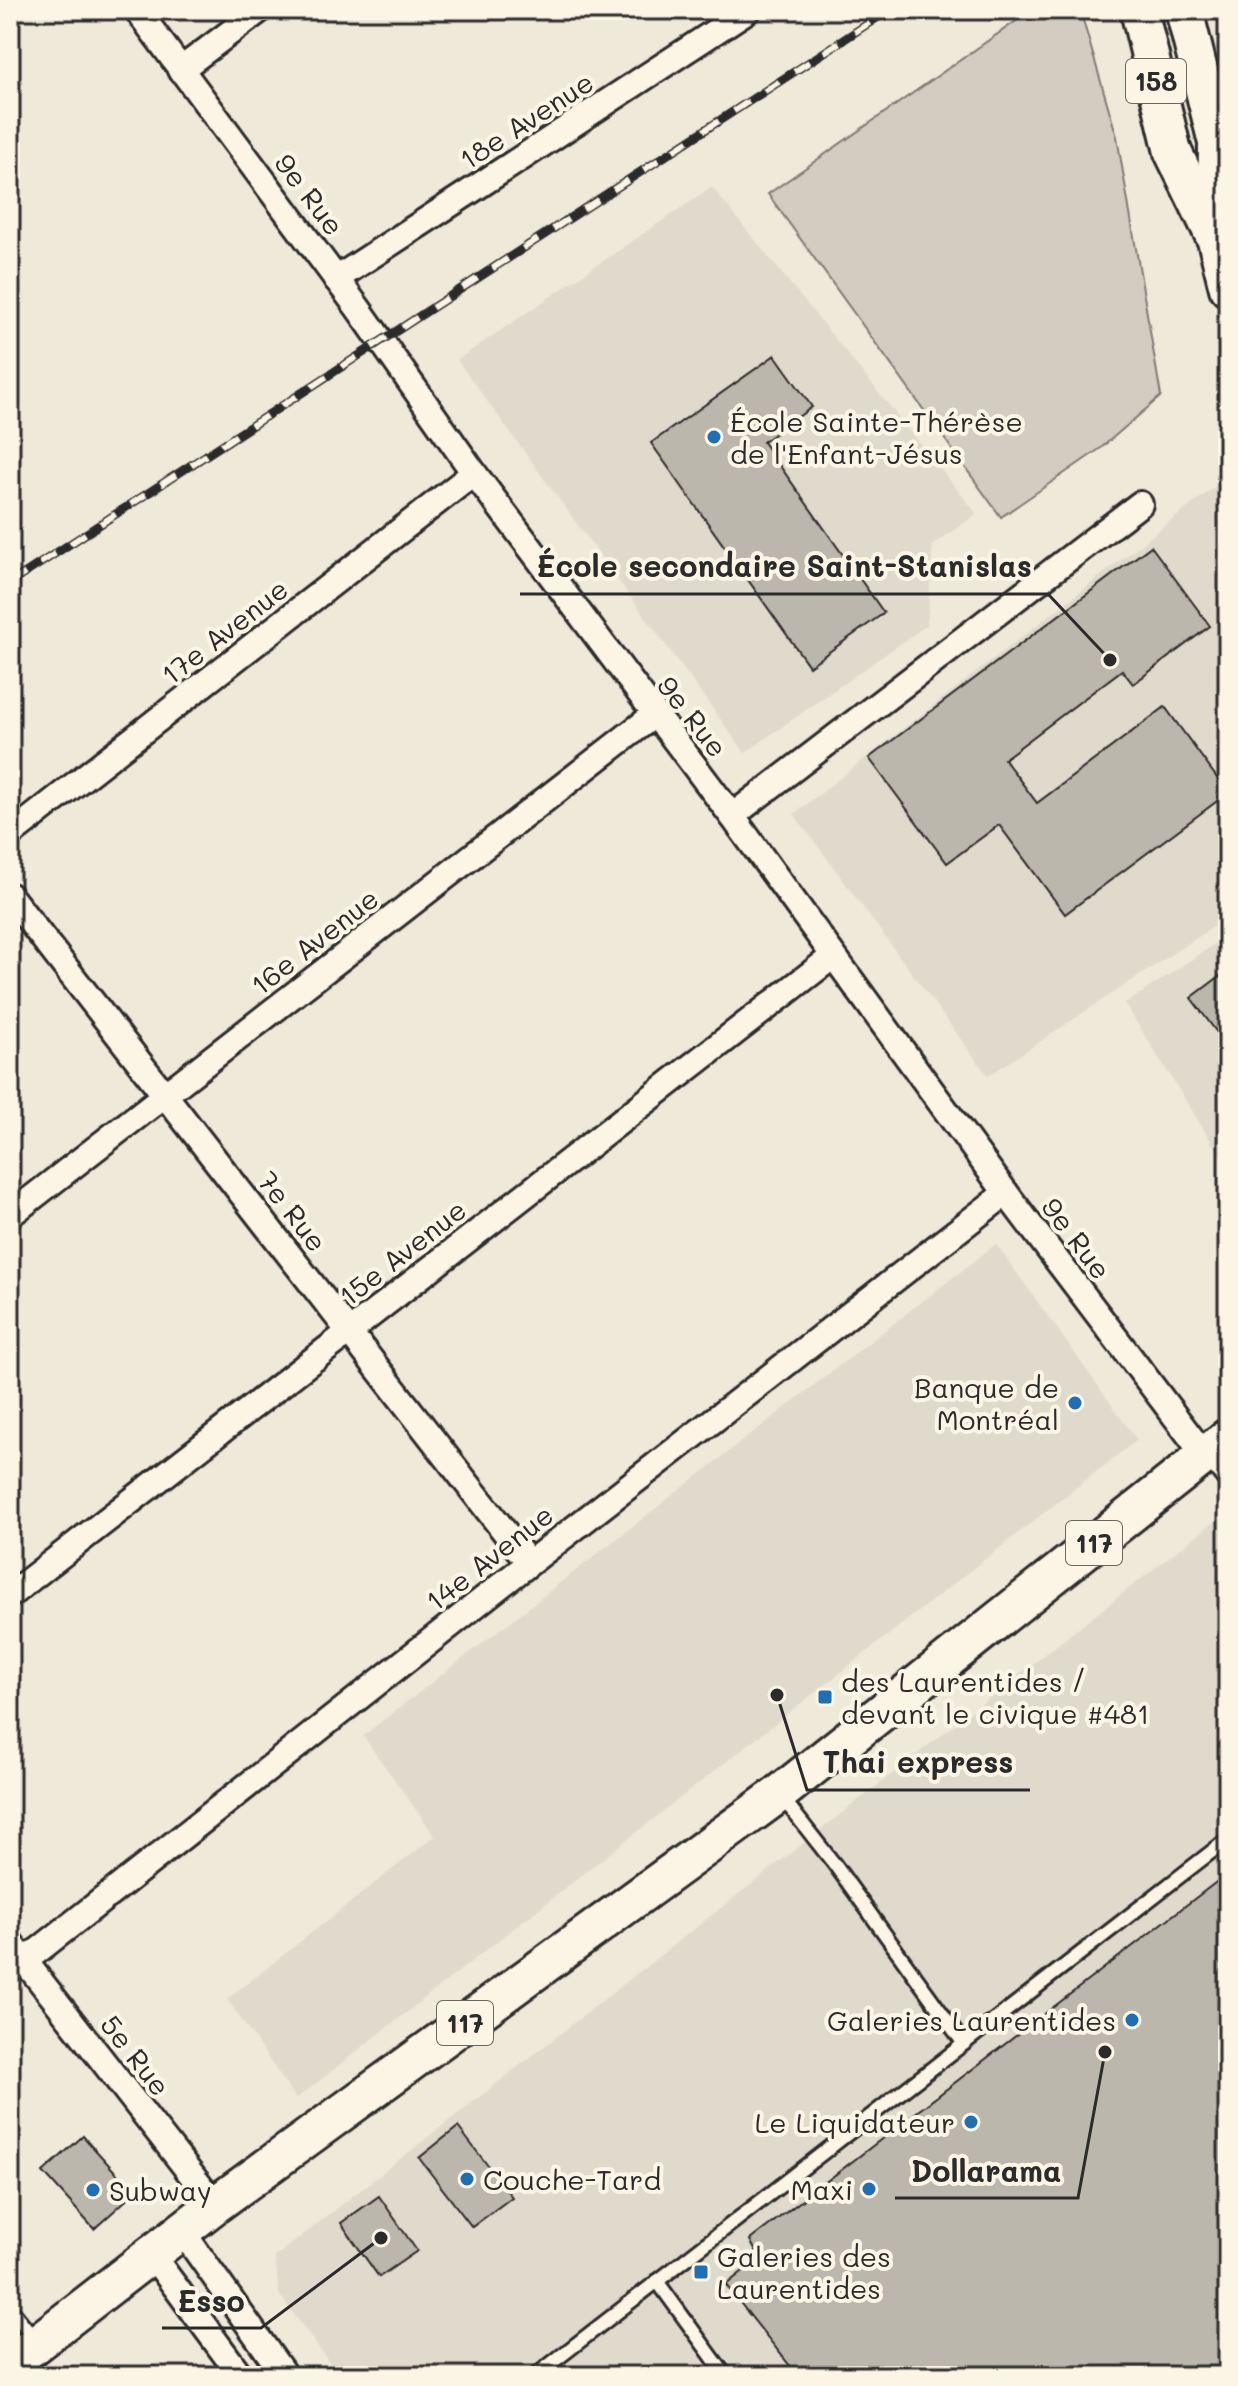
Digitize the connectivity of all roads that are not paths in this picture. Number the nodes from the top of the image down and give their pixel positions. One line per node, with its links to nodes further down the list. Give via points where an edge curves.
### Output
1 (137, 10): 6 (street, 9e Rue)
2 (260, 10): 6 (street)
3 (748, 10): 8 (street, 18e Avenue)
4 (1139, 10): 7 (main road, 158)
5 (1184, 10): 7 (main road, 158)
6 (180, 70): 8 (street, 9e Rue)
7 (1201, 147): 9 (main road, 158)
8 (336, 279): 10 (street, 9e Rue)
9 (1228, 288)
10 (474, 473): 12 (street, 9e Rue); 14 (street, 17e Avenue)
11 (1140, 504): 13 (street)
12 (654, 715): 13 (street, 9e Rue); 17 (street, 16e Avenue)
13 (732, 816): 16 (street, 9e Rue)
14 (10, 835)
15 (10, 896): 17 (street, 7e Rue)
16 (832, 957): 18 (street, 9e Rue); 20 (street, 15e Avenue)
17 (165, 1094): 19 (street, 16e Avenue); 20 (street, 7e Rue)
18 (1006, 1193): 21 (street, 9e Rue); 23 (street, 14e Avenue)
19 (10, 1215)
20 (348, 1332): 23 (street, 7e Rue); 24 (street, 15e Avenue)
21 (1216, 1446): 22 (lane); 25 (main road, 117)
22 (1228, 1485)
23 (529, 1563): 27 (street, 14e Avenue)
24 (10, 1595)
25 (779, 1794): 28 (lane); 29 (main road, 117)
26 (1228, 1839): 28 (lane)
27 (15, 1958): 29 (street, 5e Rue)
28 (964, 2044): 32 (lane)
29 (215, 2205): 30 (main road, 117)
30 (182, 2231): 31 (main road, 117); 37 (street)
31 (152, 2255): 34 (main road, 117); 36 (street)
32 (657, 2281): 38 (lane); 39 (lane)
33 (10, 2308): 34 (lane)
34 (39, 2342): 35 (main road, 117)
35 (10, 2364)
36 (241, 2376)
37 (285, 2376)
38 (535, 2376)
39 (726, 2376)

